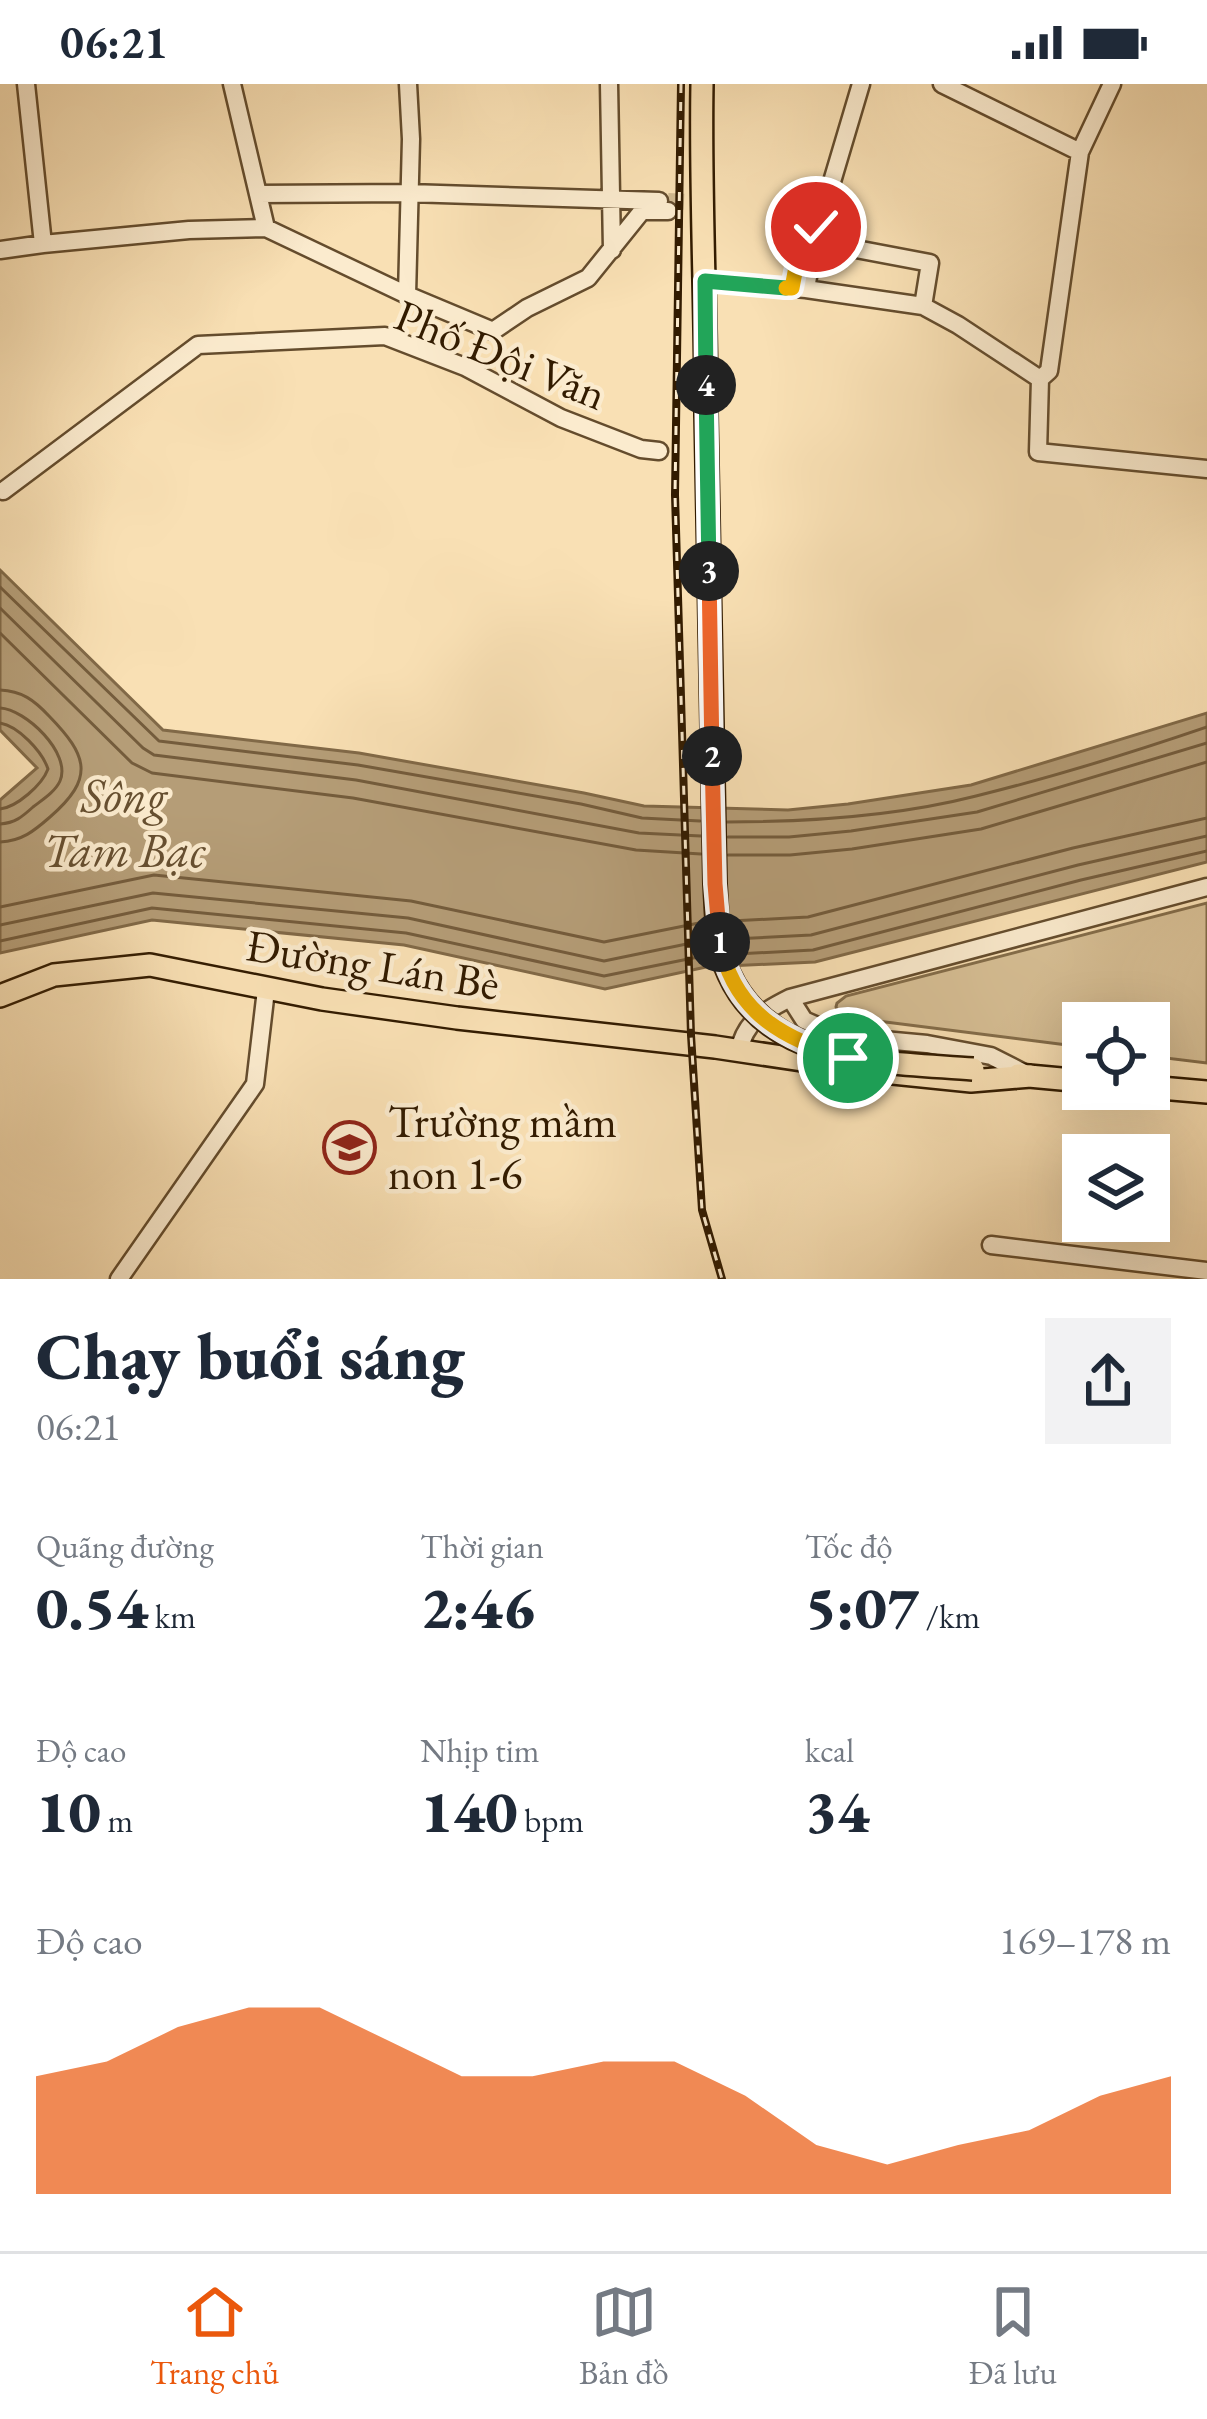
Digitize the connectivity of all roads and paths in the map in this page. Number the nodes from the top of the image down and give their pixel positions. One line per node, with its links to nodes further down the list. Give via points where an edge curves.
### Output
1 (26, 84): 15 (street)
2 (232, 84): 11 (street)
3 (409, 84): 10 (street)
4 (609, 84): 12 (street)
5 (702, 84): 13 (main road)
6 (861, 84): 19 (street, via 820,222 803,230)
7 (942, 84): 9 (street)
8 (1112, 84): 9 (street)
9 (1079, 152): 22 (street, via 1049,371)
10 (409, 193): 11 (street); 12 (street); 20 (street)
11 (258, 194): 14 (street)
12 (611, 198): 13 (street); 17 (street)
13 (685, 208): 17 (street, via 642,212); 18 (main road)
14 (266, 228): 15 (street); 20 (street)
15 (43, 244): 16 (street)
16 (0, 250)
17 (613, 251): 20 (street, via 588,278 493,331)
18 (705, 281): 19 (street); 31 (main road, bridge, via 715,884 728,974 764,1020 810,1047)
19 (799, 289): 21 (street); 21 (street, via 814,241 930,263)
20 (407, 295)
21 (923, 306): 22 (street)
22 (1040, 380): 24 (street, via 1038,452)
23 (659, 451): 25 (street, Phố Đội Văn, via 561,418 385,336 197,345)
24 (1207, 469)
25 (3, 490)
26 (1207, 887): 29 (street)
27 (266, 990): 28 (main road, Đường Lán Bè, via 150,965 54,975); 30 (main road, Đường Lán Bè); 37 (street, via 255,1084)
28 (0, 997)
29 (790, 998): 30 (street, via 742,1032); 31 (street, via 804,1020 840,1036 991,1056)
30 (739, 1051): 31 (main road, Đường Lán Bè, via 971,1081)
31 (1031, 1076): 32 (main road)
32 (1062, 1079)
33 (1170, 1089): 34 (main road)
34 (1207, 1092)
35 (991, 1245): 36 (street)
36 (1207, 1271)
37 (119, 1279)

